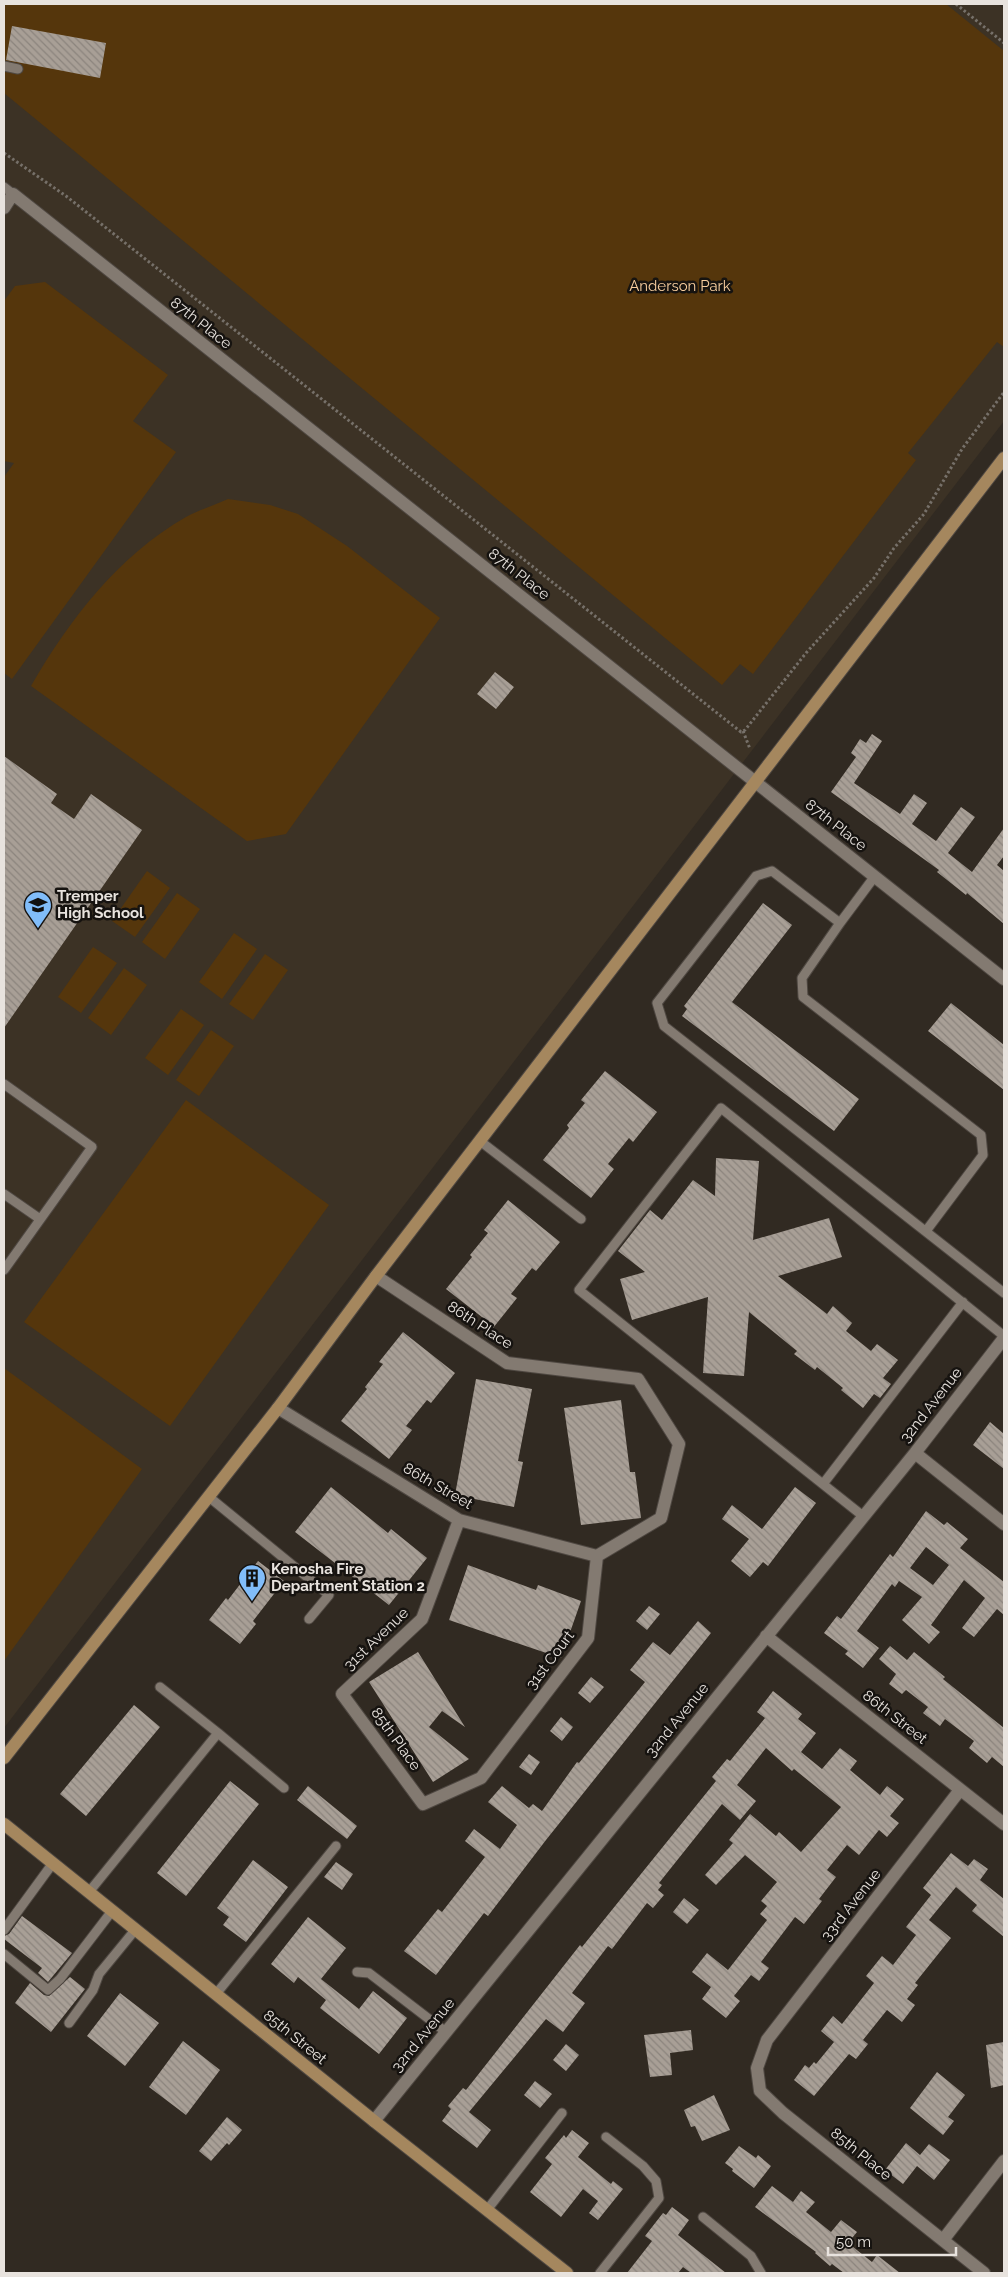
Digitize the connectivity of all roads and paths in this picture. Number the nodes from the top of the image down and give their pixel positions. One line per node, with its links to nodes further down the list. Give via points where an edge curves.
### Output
1 (956, 4): 2 (path)
2 (1004, 43)
3 (4, 66): 4 (lane)
4 (18, 69)
5 (4, 153): 10 (path, via 81,208)
6 (8, 191): 7 (street); 12 (street, 87th Place)
7 (4, 208)
8 (1004, 392): 10 (path, via 962,449 924,514)
9 (1004, 458): 12 (street)
10 (743, 731): 11 (path)
11 (750, 749)
12 (756, 783): 13 (street, 87th Place); 17 (street)
13 (875, 876): 14 (lane); 15 (street, 87th Place)
14 (840, 924): 21 (lane, via 802,978 803,996 981,1135 983,1155); 21 (lane, via 772,871 756,876 657,1003 664,1026)
15 (1004, 979)
16 (4, 1084): 19 (lane, via 92,1147)
17 (480, 1141): 20 (lane); 23 (street)
18 (4, 1194): 19 (lane)
19 (40, 1219): 22 (lane)
20 (581, 1219)
21 (926, 1231): 24 (lane)
22 (4, 1270)
23 (376, 1276): 27 (street); 34 (street, 86th Place, via 507,1363 638,1379 679,1444 661,1518)
24 (1004, 1293)
25 (963, 1302): 26 (lane); 29 (lane); 29 (lane, via 720,1108 585,1282 579,1290)
26 (1004, 1337): 28 (street, 32nd Avenue)
27 (278, 1408): 30 (street); 32 (street, 86th Street)
28 (915, 1453): 31 (street, 32nd Avenue); 33 (street)
29 (822, 1484): 31 (lane)
30 (208, 1497): 35 (lane, via 329,1594); 40 (street)
31 (863, 1516): 36 (street, 32nd Avenue)
32 (458, 1520): 34 (street, 86th Street); 38 (street, 31st Avenue, via 422,1619)
33 (1004, 1524)
34 (597, 1556): 43 (street, 31st Court, via 588,1638 481,1778)
35 (309, 1619)
36 (766, 1636): 42 (street, 86th Street); 56 (street, 32nd Avenue)
37 (160, 1687): 39 (lane)
38 (342, 1694): 43 (street, 85th Place)
39 (218, 1733): 41 (lane); 48 (lane)
40 (4, 1758)
41 (284, 1788)
42 (960, 1790): 45 (street, 86th Street); 57 (street, 33rd Avenue)
43 (423, 1804)
44 (4, 1824): 47 (street, 85th Street)
45 (1004, 1824)
46 (336, 1846): 54 (lane)
47 (53, 1863): 48 (street, 85th Street); 50 (lane)
48 (89, 1892): 49 (street, 85th Street)
49 (112, 1911): 51 (street, 85th Street); 52 (lane, via 57,1983 48,1990)
50 (4, 1930)
51 (135, 1930): 54 (street, 85th Street); 55 (lane, via 100,1974 93,1990)
52 (4, 1954)
53 (357, 1972): 56 (lane, via 369,1973)
54 (216, 1994): 59 (street, 85th Street)
55 (69, 2023)
56 (446, 2032): 59 (street, 32nd Avenue)
57 (767, 2040): 64 (street, 85th Place, via 757,2068 760,2091 783,2113)
58 (562, 2113): 62 (lane)
59 (374, 2121): 62 (street, 85th Street)
60 (606, 2137): 66 (lane, via 656,2180 659,2198)
61 (1004, 2161): 64 (street)
62 (487, 2210): 65 (street, 85th Street)
63 (703, 2217): 67 (lane, via 751,2256)
64 (943, 2240): 68 (street, 85th Place)
65 (568, 2273)
66 (600, 2273)
67 (761, 2273)
68 (984, 2273)

